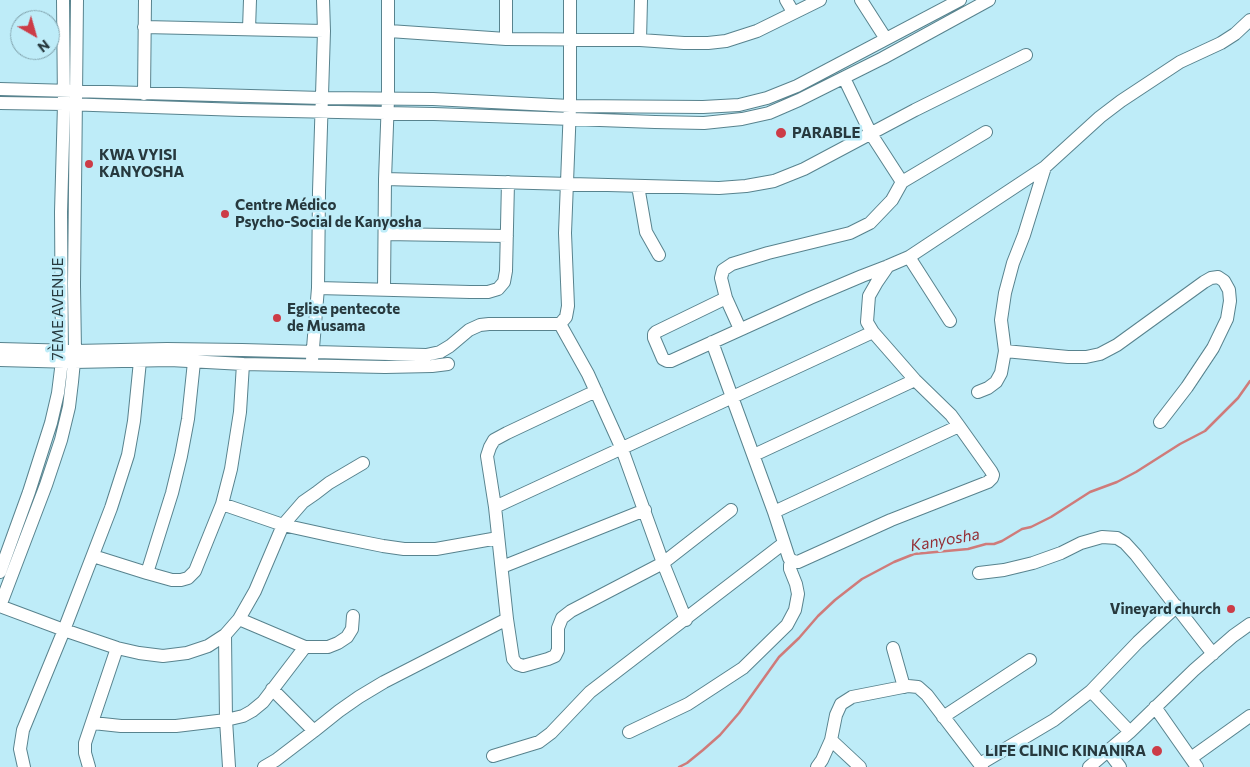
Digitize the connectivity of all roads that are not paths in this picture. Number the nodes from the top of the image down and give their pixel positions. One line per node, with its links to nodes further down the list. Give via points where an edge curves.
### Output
1 (63, 0): 29 (street, 7ÈME AVENUE)
2 (77, 0): 29 (street, 7ÈME AVENUE)
3 (145, 0): 17 (street)
4 (250, 0): 18 (street)
5 (323, 0): 19 (street)
6 (388, 0): 20 (street)
7 (506, 0): 21 (street)
8 (570, 0): 23 (street)
9 (641, 0): 24 (street)
10 (786, 0): 15 (street)
11 (820, 0): 15 (street)
12 (861, 0): 22 (street)
13 (960, 0): 22 (street)
14 (989, 0): 26 (street)
15 (793, 12): 24 (street, via 756,31 726,41)
16 (1250, 20): 37 (street, via 1221,43 1180,62 1121,101)
17 (144, 27): 18 (street); 28 (street)
18 (249, 30): 19 (street)
19 (324, 31): 32 (street)
20 (389, 32): 21 (street); 30 (street)
21 (506, 39): 23 (street)
22 (886, 39): 33 (street, via 797,86 739,105)
23 (570, 40): 24 (street); 33 (street)
24 (640, 40)
25 (1026, 55): 36 (street)
26 (844, 78): 33 (street, via 769,113 742,119 704,123); 36 (street)
27 (0, 89): 29 (street)
28 (144, 94): 29 (street); 32 (street)
29 (70, 98): 31 (street); 32 (street, via 241,110); 59 (street, 7ÈME AVENUE, via 62,212)
30 (388, 100): 32 (street); 33 (street, via 433,100); 34 (street)
31 (0, 103)
32 (322, 105): 34 (street); 48 (street)
33 (570, 112): 34 (street); 41 (street)
34 (388, 113): 38 (street)
35 (986, 132): 40 (street)
36 (871, 134): 40 (street); 42 (street, via 774,181 719,188)
37 (1045, 167): 46 (street); 58 (street, via 1005,293 1001,320)
38 (385, 179): 39 (street); 43 (street)
39 (508, 182): 41 (street); 44 (street)
40 (902, 182): 50 (street, via 892,200 870,223 850,233 732,264 723,270 721,278)
41 (567, 184): 42 (street); 52 (street, via 568,306 566,317)
42 (638, 186): 45 (street, via 646,232)
43 (385, 234): 44 (street); 49 (street)
44 (507, 236): 49 (street, via 506,271 504,282 498,289 470,292)
45 (659, 255)
46 (909, 257): 47 (street); 51 (street)
47 (888, 266): 53 (street); 54 (street, via 870,296 867,322)
48 (318, 288): 49 (street); 57 (street)
49 (384, 289)
50 (726, 298): 53 (street); 55 (street, via 654,334 660,354 667,361)
51 (950, 321)
52 (560, 324): 57 (street, via 480,325 440,352 426,355); 67 (street)
53 (740, 329): 55 (street)
54 (873, 332): 66 (street); 69 (street)
55 (712, 342): 69 (street)
56 (0, 349): 59 (street)
57 (313, 352): 59 (street, via 167,349); 65 (street)
58 (1005, 352): 68 (street, via 996,382); 70 (street, via 1068,357 1100,354 1204,282 1218,277 1229,290 1227,319 1213,348)
59 (68, 356): 60 (street); 61 (street); 87 (street, 7ÈME AVENUE, via 29,492); 90 (street, 7ÈME AVENUE, via 69,408 61,440)
60 (0, 360)
61 (140, 361): 62 (street); 83 (street, via 128,455)
62 (194, 362): 63 (street); 88 (street, via 181,456)
63 (243, 364): 65 (street); 75 (street, via 240,412)
64 (448, 364): 65 (street, via 385,367)
65 (312, 365)
66 (914, 380): 71 (street); 73 (street)
67 (596, 391): 72 (street); 76 (street, via 494,440 488,456)
68 (978, 392)
69 (732, 398): 72 (street); 73 (street)
70 (1160, 422)
71 (960, 426): 79 (street); 84 (street, via 993,474 988,482 890,520 798,562)
72 (622, 449): 76 (street); 77 (street)
73 (754, 455): 79 (street)
74 (363, 463): 80 (street, via 304,502)
75 (222, 504): 80 (street); 88 (street, via 195,571 188,578 172,580)
76 (495, 507): 81 (street)
77 (644, 510): 85 (street); 86 (street)
78 (730, 510): 85 (street)
79 (774, 512): 82 (street)
80 (283, 525): 81 (street, via 404,549 436,549); 93 (street, via 255,591)
81 (498, 538): 86 (street)
82 (784, 543): 84 (street); 95 (street)
83 (93, 556): 88 (street); 97 (street)
84 (793, 561): 113 (street, via 790,569 798,594 795,610 786,625 743,668 688,704)
85 (663, 563): 94 (street, via 562,618 558,628 558,650 548,659 523,666 517,664 513,659); 95 (street)
86 (502, 567): 94 (street)
87 (0, 572)
88 (147, 573)
89 (979, 573): 91 (street, via 1033,563 1102,537 1117,538 1136,555)
90 (0, 606): 97 (street)
91 (1177, 606): 102 (street); 106 (street)
92 (353, 616): 99 (street, via 352,629 338,643 328,647)
93 (239, 619): 98 (street); 99 (street)
94 (507, 619): 112 (street, via 384,682 338,711)
95 (686, 620): 117 (street, via 590,692 538,742)
96 (1250, 624): 102 (street)
97 (64, 630): 100 (street); 120 (street, via 23,730 20,749)
98 (226, 635): 100 (street, via 208,646 163,656); 110 (street)
99 (305, 647): 105 (street)
100 (117, 648): 111 (street)
101 (893, 648): 104 (street)
102 (1213, 654): 107 (street)
103 (1030, 660): 109 (street)
104 (904, 687): 109 (street, via 918,687 928,695); 115 (street, via 852,697 841,704)
105 (272, 690): 110 (street, via 252,711); 112 (street)
106 (1091, 691): 114 (street); 119 (street, via 1054,720)
107 (1155, 707): 114 (street); 118 (street)
108 (1250, 716): 118 (street)
109 (943, 717): 119 (street)
110 (226, 720): 111 (street, via 176,726); 122 (street)
111 (93, 723): 121 (street, via 86,743)
112 (314, 731): 123 (street)
113 (629, 732)
114 (1130, 732): 116 (street)
115 (831, 740): 124 (street); 125 (street)
116 (1108, 751): 126 (street); 127 (street)
117 (493, 756)
118 (1194, 763)
119 (981, 766)
120 (24, 767)
121 (89, 767)
122 (230, 767)
123 (264, 767)
124 (816, 767)
125 (860, 767)
126 (1089, 767)
127 (1120, 767)

